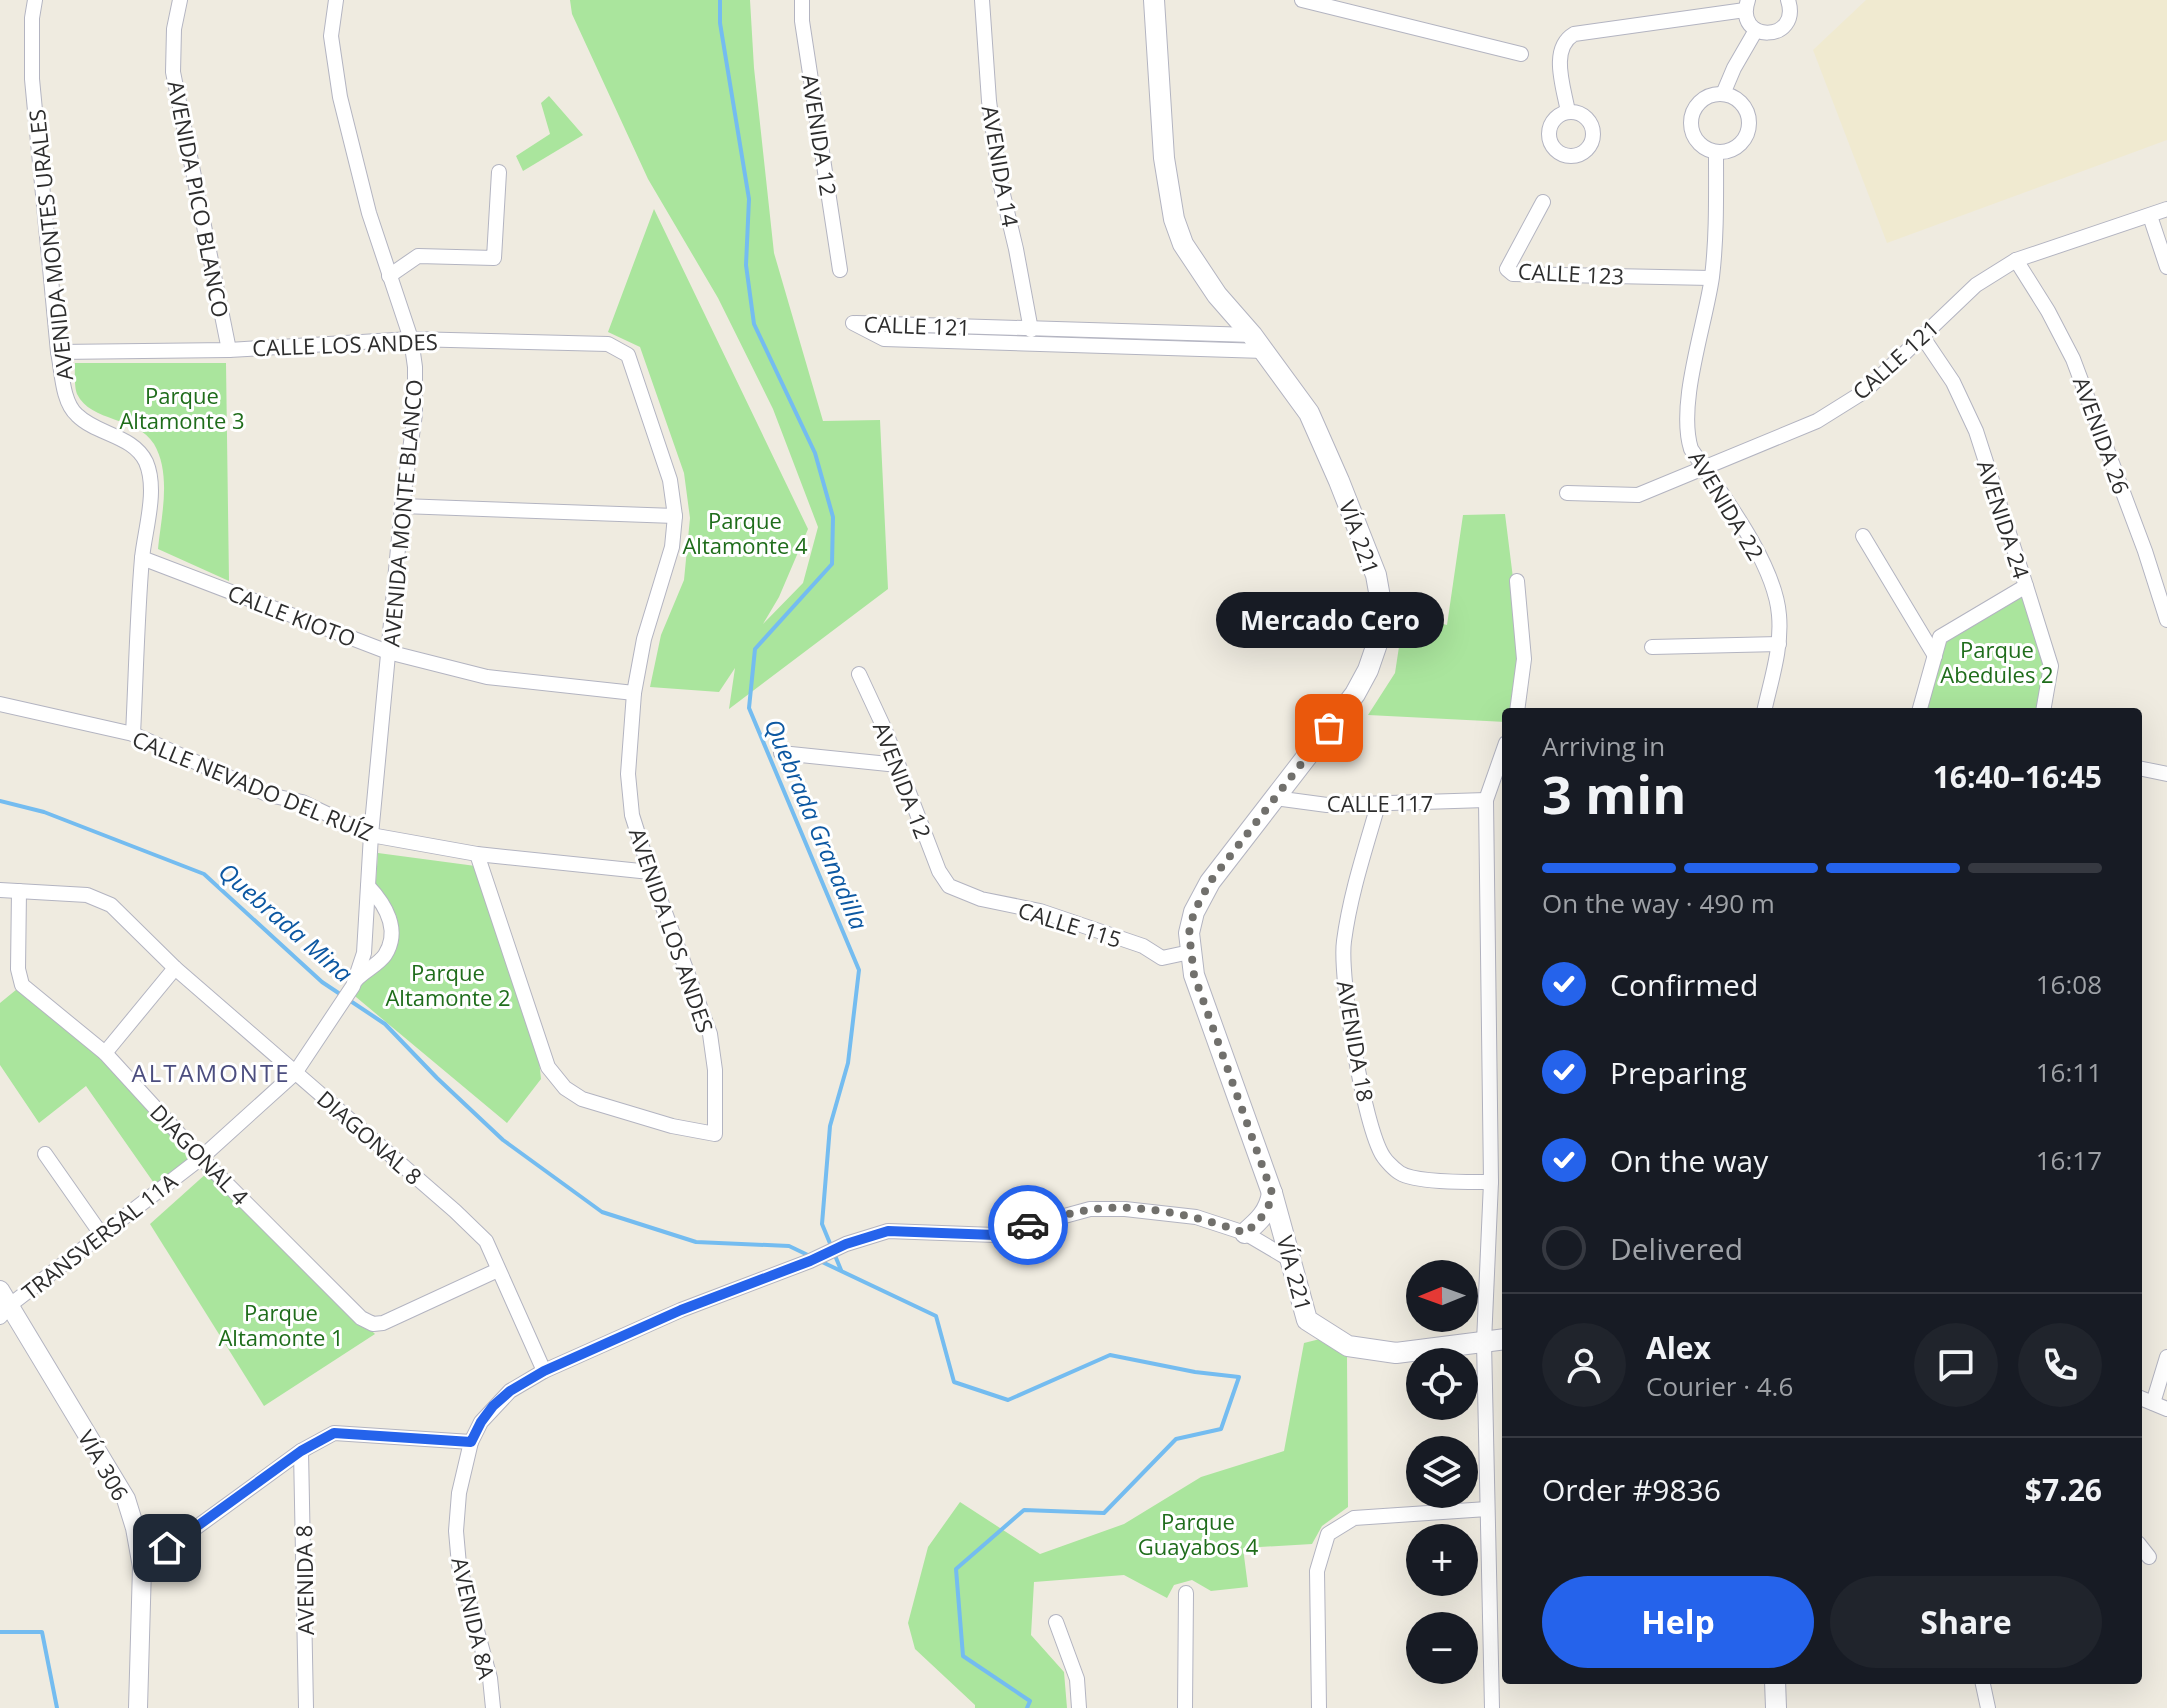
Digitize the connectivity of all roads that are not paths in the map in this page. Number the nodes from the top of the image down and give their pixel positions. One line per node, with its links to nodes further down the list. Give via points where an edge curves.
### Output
1 (35, 0): 29 (street, AVENIDA MONTES URALES, via 32,79)
2 (180, 0): 28 (street, AVENIDA PICO BLANCO, via 173,72)
3 (336, 0): 22 (street, AVENIDA MONTE BLANCO, via 331,36 340,97)
4 (802, 0): 21 (street, AVENIDA 12)
5 (982, 0): 24 (street, AVENIDA 14, via 1000,182)
6 (1154, 0): 27 (main road, VÍA 221, via 1164,158 1174,219 1183,244 1217,295)
7 (1302, 0): 11 (street)
8 (1788, 0): 10 (street, via 1790,15 1783,28 1770,34)
9 (1746, 5): 10 (street); 13 (street, via 1567,38 1560,65)
10 (1756, 30): 12 (street)
11 (1521, 54)
12 (1723, 94): 14 (street, via 1702,100 1691,120 1697,141); 14 (street, via 1743,105 1749,127 1738,146)
13 (1568, 112)
14 (1716, 152): 23 (street, AVENIDA 22)
15 (499, 172): 22 (street, via 494,258 418,256)
16 (1543, 202): 23 (street, CALLE 123, via 1507,269 1513,274)
17 (2167, 209): 18 (street, CALLE 121)
18 (2150, 216): 19 (street, CALLE 121); 20 (street)
19 (2016, 260): 25 (street, CALLE 121, via 1976,285); 39 (street, AVENIDA 26, via 2073,359)
20 (2167, 267)
21 (840, 270)
22 (389, 276): 26 (street, AVENIDA MONTE BLANCO)
23 (1711, 278): 31 (street, AVENIDA 22, via 1686,419 1691,449)
24 (1031, 330): 27 (street, CALLE 121); 27 (street, CALLE 121, via 853,323 884,339)
25 (1922, 336): 31 (street, CALLE 121, via 1865,391 1817,421); 38 (street, AVENIDA 24, via 1953,382 1976,431)
26 (411, 339): 28 (street, CALLE LOS ANDES); 30 (street, CALLE LOS ANDES, via 608,344); 33 (street, AVENIDA MONTE BLANCO, via 415,414)
27 (1258, 343): 57 (main road, VÍA 221, via 1309,413 1376,575 1381,603 1378,641 1355,694)
28 (229, 350): 29 (street, CALLE LOS ANDES)
29 (58, 352): 36 (street, AVENIDA MONTES URALES, via 75,414 132,445 152,477)
30 (628, 355): 34 (street, AVENIDA LOS ANDES, via 670,480)
31 (1705, 470): 32 (street, CALLE 121, via 1638,495); 40 (street, AVENIDA 22, via 1749,537 1773,588)
32 (1567, 493)
33 (402, 506): 34 (street); 42 (street, AVENIDA MONTE BLANCO)
34 (675, 516): 45 (street, AVENIDA LOS ANDES, via 672,547)
35 (1863, 536): 43 (street)
36 (142, 558): 42 (street, CALLE KIOTO); 51 (street, AVENIDA MONTES URALES)
37 (1517, 581): 47 (street, via 1524,659)
38 (2026, 586): 43 (street, via 1940,637); 50 (street, AVENIDA 24, via 2051,666)
39 (2167, 620)
40 (1779, 644): 41 (street); 48 (street, AVENIDA 22)
41 (1652, 647)
42 (388, 652): 45 (street, CALLE KIOTO, via 487,677); 60 (street, AVENIDA MONTE BLANCO)
43 (1935, 656): 49 (street)
44 (859, 674): 54 (street, AVENIDA 12)
45 (634, 693): 62 (street, AVENIDA LOS ANDES, via 628,774 632,815)
46 (0, 704): 51 (street, CALLE NEVADO DEL RUÍZ)
47 (1518, 708)
48 (1765, 708)
49 (1920, 708)
50 (2044, 708)
51 (133, 734): 60 (street, CALLE NEVADO DEL RUÍZ)
52 (781, 753): 54 (street)
53 (1502, 754): 58 (street)
54 (898, 765): 63 (street, AVENIDA 12)
55 (2142, 769): 56 (street)
56 (2166, 772)
57 (1275, 798): 59 (street, CALLE 117); 67 (main road, VÍA 221, via 1210,882 1194,912)
58 (1486, 800): 59 (street, CALLE 117); 74 (street)
59 (1378, 805): 74 (street, AVENIDA 18, via 1343,945 1345,990 1373,1132 1383,1157 1401,1174)
60 (371, 835): 61 (street, CALLE NEVADO DEL RUÍZ); 66 (street, AVENIDA MONTE BLANCO)
61 (477, 854): 62 (street, CALLE NEVADO DEL RUÍZ); 62 (street, AVENIDA LOS ANDES, via 555,1079 582,1099 715,1134 710,1034)
62 (650, 872)
63 (949, 886): 67 (street, CALLE 115, via 981,899 1040,911 1143,946 1162,958)
64 (0, 890): 65 (street, DIAGONAL 8)
65 (19, 891): 68 (street, DIAGONAL 8, via 87,895 111,905); 70 (street, DIAGONAL 4, via 22,985)
66 (367, 893): 69 (street, AVENIDA MONTE BLANCO); 69 (street, via 383,903 391,933 385,956)
67 (1190, 952): 75 (main road, VÍA 221)
68 (175, 968): 70 (street); 71 (street, DIAGONAL 8)
69 (354, 983): 71 (street)
70 (105, 1053): 73 (street, DIAGONAL 4)
71 (295, 1073): 73 (street, TRANSVERSAL 11A); 79 (street, DIAGONAL 8, via 486,1241)
72 (45, 1154): 77 (street)
73 (201, 1158): 77 (street, TRANSVERSAL 11A); 79 (street, DIAGONAL 4, via 361,1318 373,1324)
74 (1491, 1182): 82 (street)
75 (1272, 1193): 76 (main road, via 1262,1219); 78 (main road, VÍA 221)
76 (1245, 1233): 78 (street, AVENIDA 8A); 84 (street, AVENIDA 8A, via 1196,1217 1125,1209 1090,1209 995,1235 888,1231 681,1310)
77 (101, 1234): 80 (street, TRANSVERSAL 11A)
78 (1289, 1259): 82 (main road, VÍA 221, via 1307,1320 1348,1346 1396,1353)
79 (498, 1270): 84 (street, DIAGONAL 8)
80 (3, 1304): 91 (street, VÍA 306, via 126,1499)
81 (1502, 1340): 82 (main road, VÍA 221)
82 (1484, 1342): 88 (street)
83 (2167, 1357): 85 (street)
84 (544, 1371): 86 (street, AVENIDA 8A, via 493,1406)
85 (2160, 1406)
86 (471, 1442): 87 (street, via 334,1433); 98 (street, AVENIDA 8A, via 456,1531 459,1565 490,1678)
87 (301, 1451): 91 (street); 97 (street, AVENIDA 8)
88 (1487, 1509): 101 (street, via 1354,1518 1328,1534 1317,1571); 102 (street)
89 (2142, 1548): 90 (street)
90 (2149, 1557)
91 (142, 1567): 96 (street, VÍA 306)
92 (1186, 1593): 100 (street)
93 (1056, 1622): 99 (street, via 1077,1679)
94 (1775, 1684): 103 (main road)
95 (1983, 1684): 104 (street)
96 (138, 1708)
97 (306, 1708)
98 (493, 1708)
99 (1079, 1708)
100 (1185, 1708)
101 (1319, 1708)
102 (1492, 1708)
103 (1776, 1708)
104 (1988, 1708)

